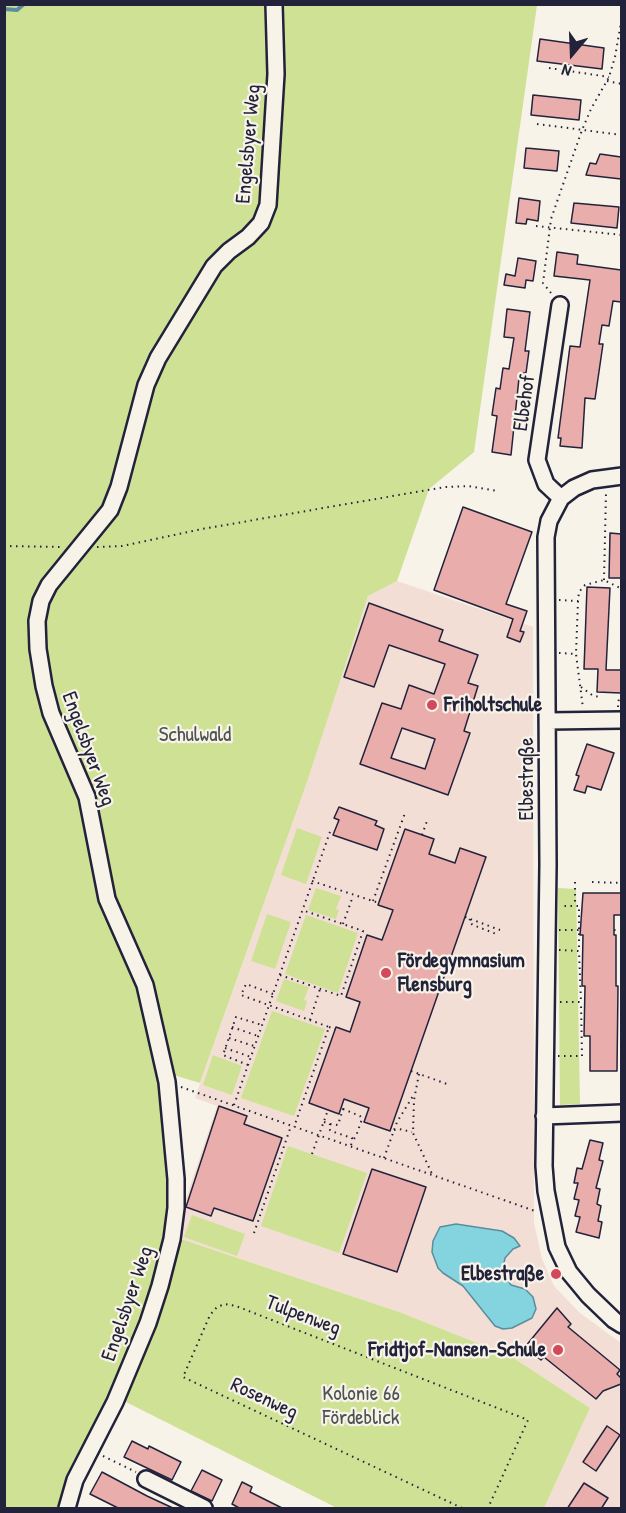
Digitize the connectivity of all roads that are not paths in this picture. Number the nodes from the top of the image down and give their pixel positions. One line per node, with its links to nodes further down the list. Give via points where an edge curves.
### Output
1 (274, 4): 11 (street, Engelsbyer Weg, via 276,74 268,205 261,223 214,266 158,358 146,385 110,510 49,585 38,621 38,649 51,713 87,797 106,899 145,985 167,1082 176,1179 172,1239 148,1323 115,1402 75,1480)
2 (560, 306): 4 (street, Elbehof, via 537,460 546,484)
3 (614, 477): 4 (street, via 592,480)
4 (561, 498): 6 (street, Elbestraße, via 546,537)
5 (621, 720): 6 (street)
6 (548, 721): 8 (street, Elbestraße)
7 (621, 1113): 8 (street)
8 (544, 1116): 9 (street, Elbestraße, via 545,1174 557,1247 569,1272)
9 (621, 1325)
10 (146, 1479): 12 (street)
11 (67, 1509)
12 (204, 1509)

